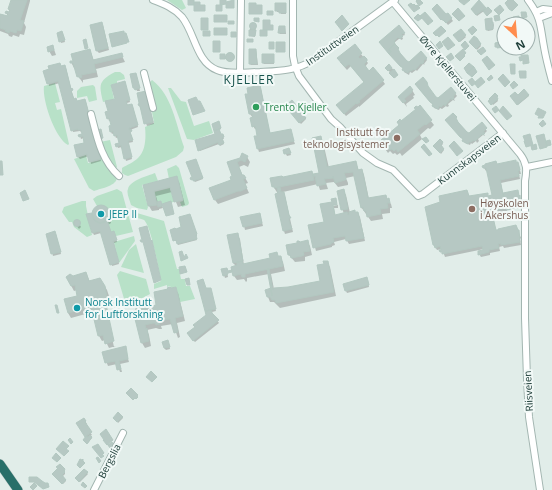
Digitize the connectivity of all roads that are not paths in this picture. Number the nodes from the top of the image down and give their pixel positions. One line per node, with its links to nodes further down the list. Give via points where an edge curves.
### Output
1 (153, 0): 9 (street, Instituttveien, via 181,17 207,64 221,72)
2 (241, 0): 9 (street)
3 (293, 0): 8 (street)
4 (528, 0): 7 (street)
5 (394, 1): 8 (street, Instituttveien, via 313,60); 14 (street, Øvre Kjellerstuvei)
6 (552, 11): 7 (street, via 543,9)
7 (537, 15): 11 (street)
8 (295, 69): 9 (street, Instituttveien); 14 (street, Kunnskapsveien, via 331,119 363,153 392,170 418,196)
9 (240, 72)
10 (144, 73): 12 (street)
11 (552, 81)
12 (153, 108)
13 (91, 114): 17 (street, via 102,153)
14 (503, 134): 16 (street, Kunnskapsveien, via 524,159)
15 (552, 162): 16 (street)
16 (527, 167): 22 (street, Riisveien, via 526,354 529,417)
17 (120, 176)
18 (124, 433): 21 (street, Bergslia)
19 (0, 464): 20 (highway)
20 (18, 490)
21 (94, 490)
22 (540, 490)

